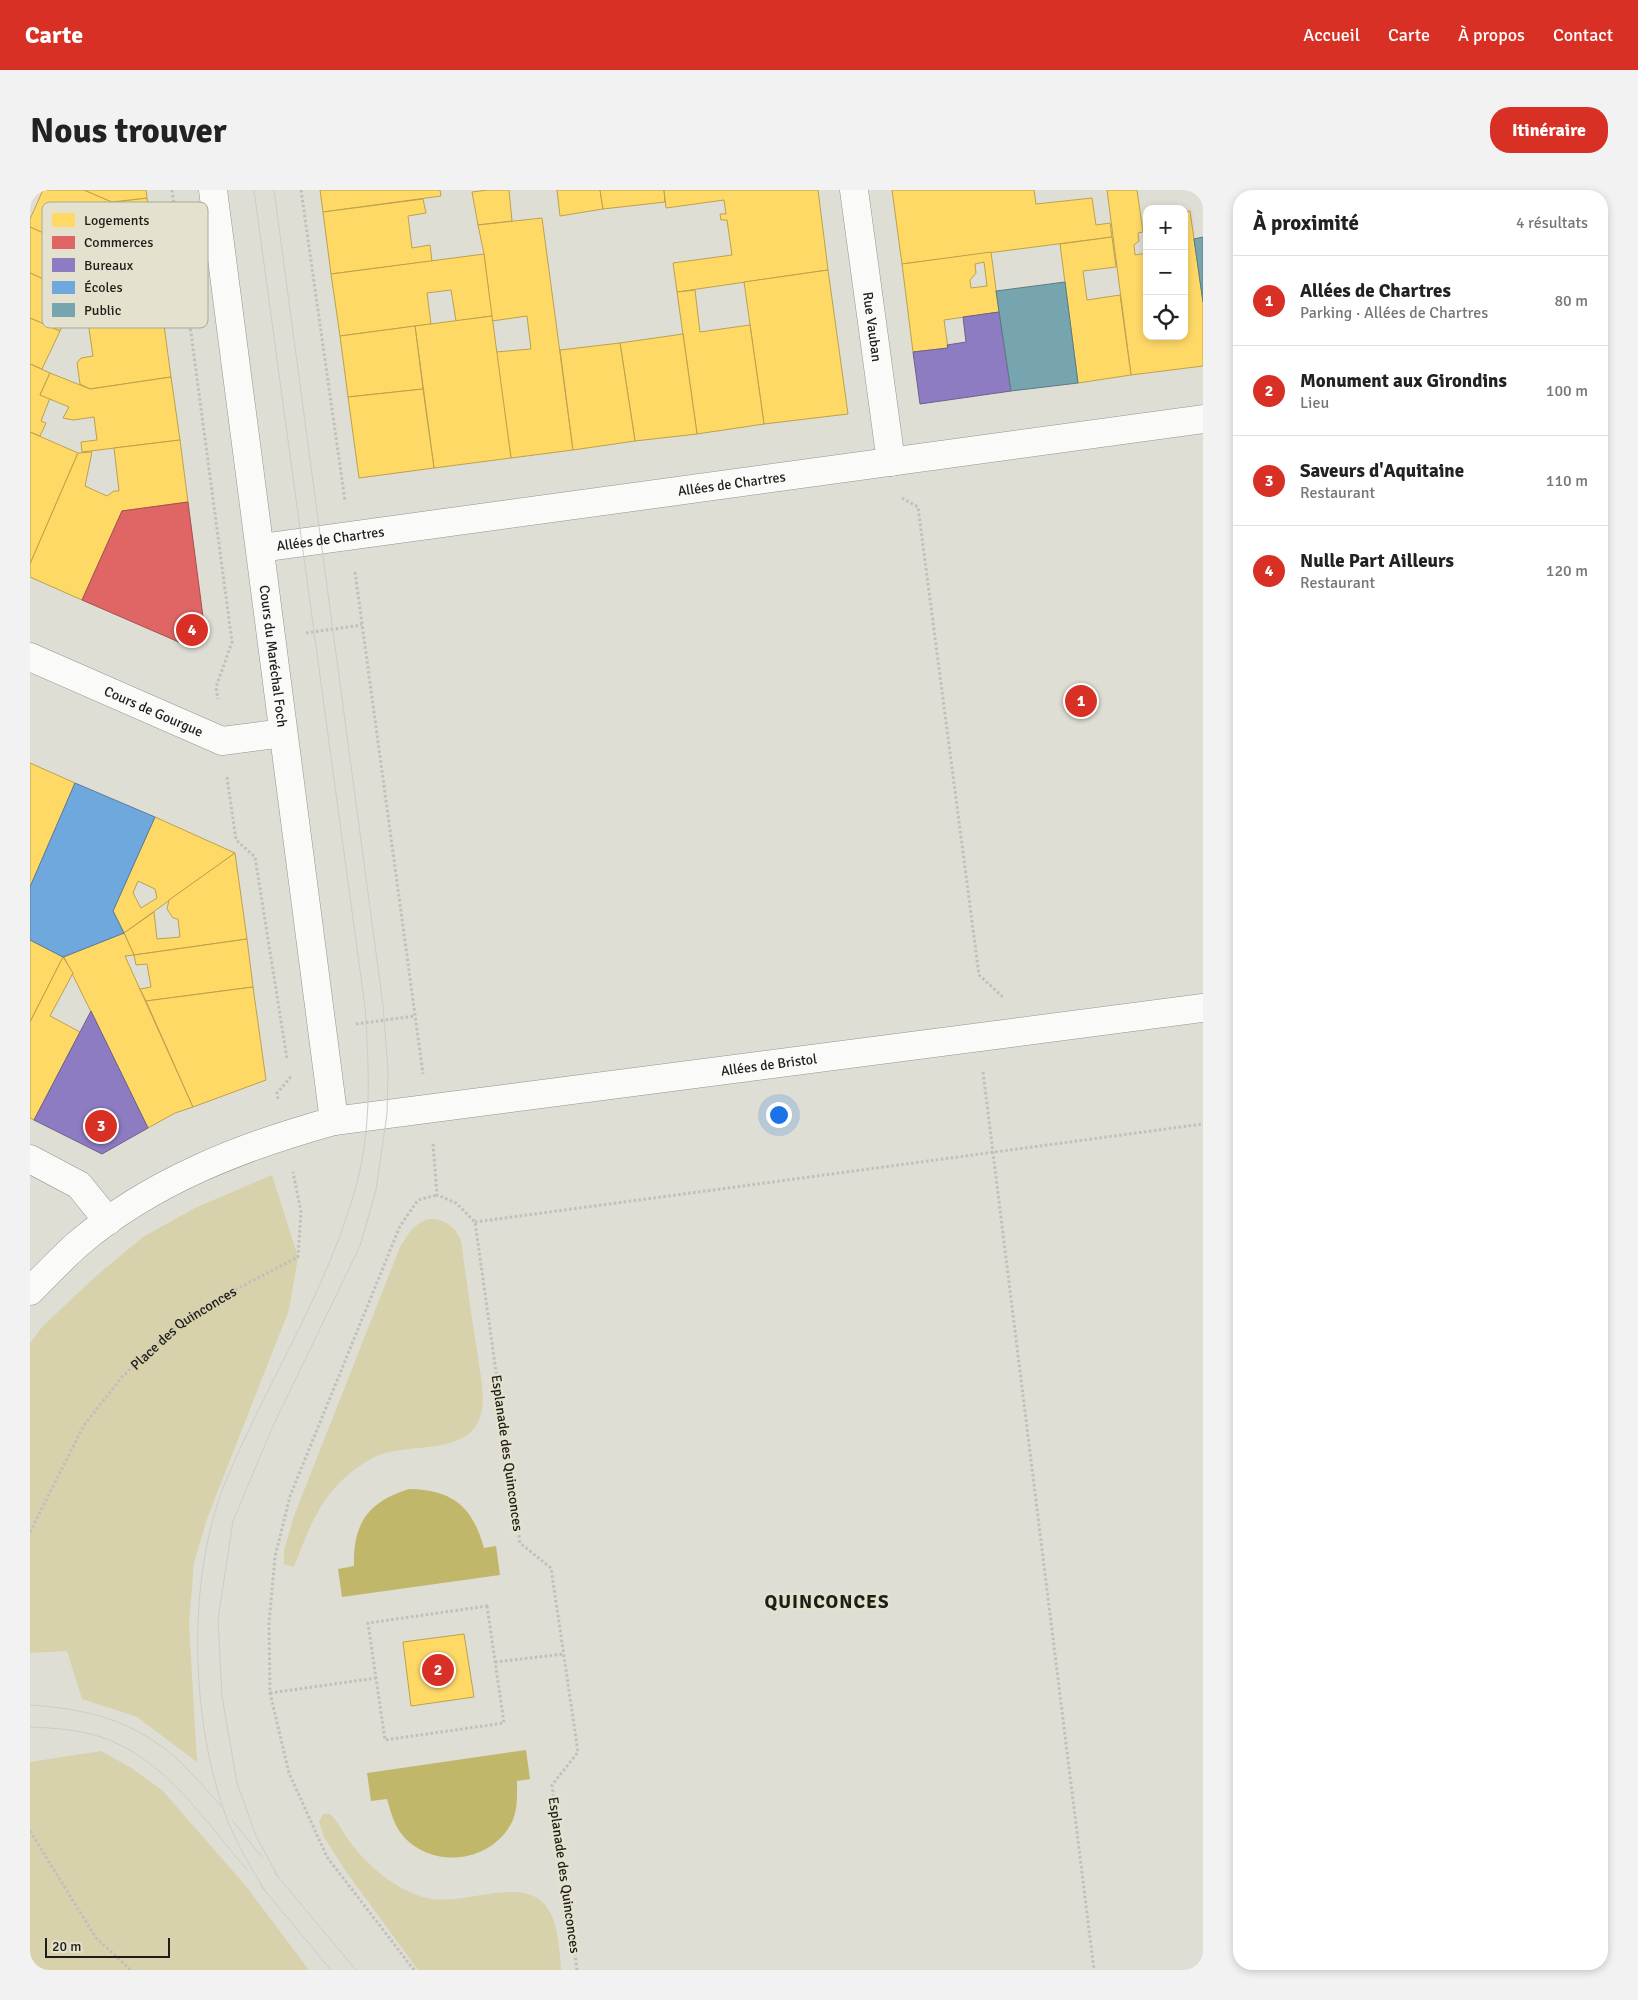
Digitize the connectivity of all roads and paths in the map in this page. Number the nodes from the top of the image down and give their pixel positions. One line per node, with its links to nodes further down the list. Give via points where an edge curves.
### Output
1 (213, 190): 9 (street, Cours du Maréchal Foch)
2 (302, 190): 8 (path)
3 (854, 190): 6 (street, Rue Vauban)
4 (190, 328): 14 (path, via 232,642 216,686)
5 (1203, 419): 6 (street, Allées de Chartres)
6 (891, 462): 9 (street, Allées de Chartres)
7 (901, 497): 20 (path, via 918,507 979,975 1012,1005)
8 (345, 505)
9 (261, 548): 15 (street, Cours du Maréchal Foch)
10 (353, 563): 11 (path)
11 (362, 625): 12 (path); 18 (path)
12 (296, 634)
13 (30, 657): 15 (street, Cours de Gourgue, via 222,741)
14 (218, 706)
15 (282, 733): 25 (street, Cours du Maréchal Foch)
16 (227, 775): 21 (path, via 236,840 255,857)
17 (1203, 1008): 20 (street, Allées de Bristol)
18 (415, 1016): 19 (path); 24 (path)
19 (350, 1025)
20 (1016, 1032): 24 (street, Allées de Bristol)
21 (287, 1060)
22 (983, 1068): 28 (path)
23 (288, 1069): 27 (path, via 290,1078 277,1093)
24 (426, 1096): 25 (street, Allées de Bristol); 30 (path)
25 (334, 1121): 27 (street)
26 (1203, 1124): 28 (path)
27 (285, 1134): 31 (street, via 174,1180); 34 (path, Place des Quinconces, via 301,1212 298,1257 180,1323 122,1377 84,1425)
28 (993, 1153): 32 (path); 43 (path)
29 (30, 1159): 31 (street, via 79,1184)
30 (437, 1195): 32 (path, via 456,1203); 38 (path, via 418,1200 400,1226 290,1496 275,1557 269,1623)
31 (108, 1221): 33 (street, via 78,1244)
32 (475, 1222): 35 (path, Esplanade des Quinconces, via 520,1543 551,1568)
33 (30, 1291)
34 (30, 1532)
35 (564, 1654): 36 (path); 42 (path, Esplanade des Quinconces, via 578,1752 552,1785)
36 (495, 1662): 37 (path, via 487,1606 368,1624); 37 (path, via 504,1724 385,1740)
37 (376, 1678): 38 (path)
38 (270, 1693): 41 (path, via 289,1773 327,1857)
39 (30, 1831): 40 (path, via 96,1938)
40 (131, 1970)
41 (414, 1970)
42 (578, 1970)
43 (1094, 1970)

